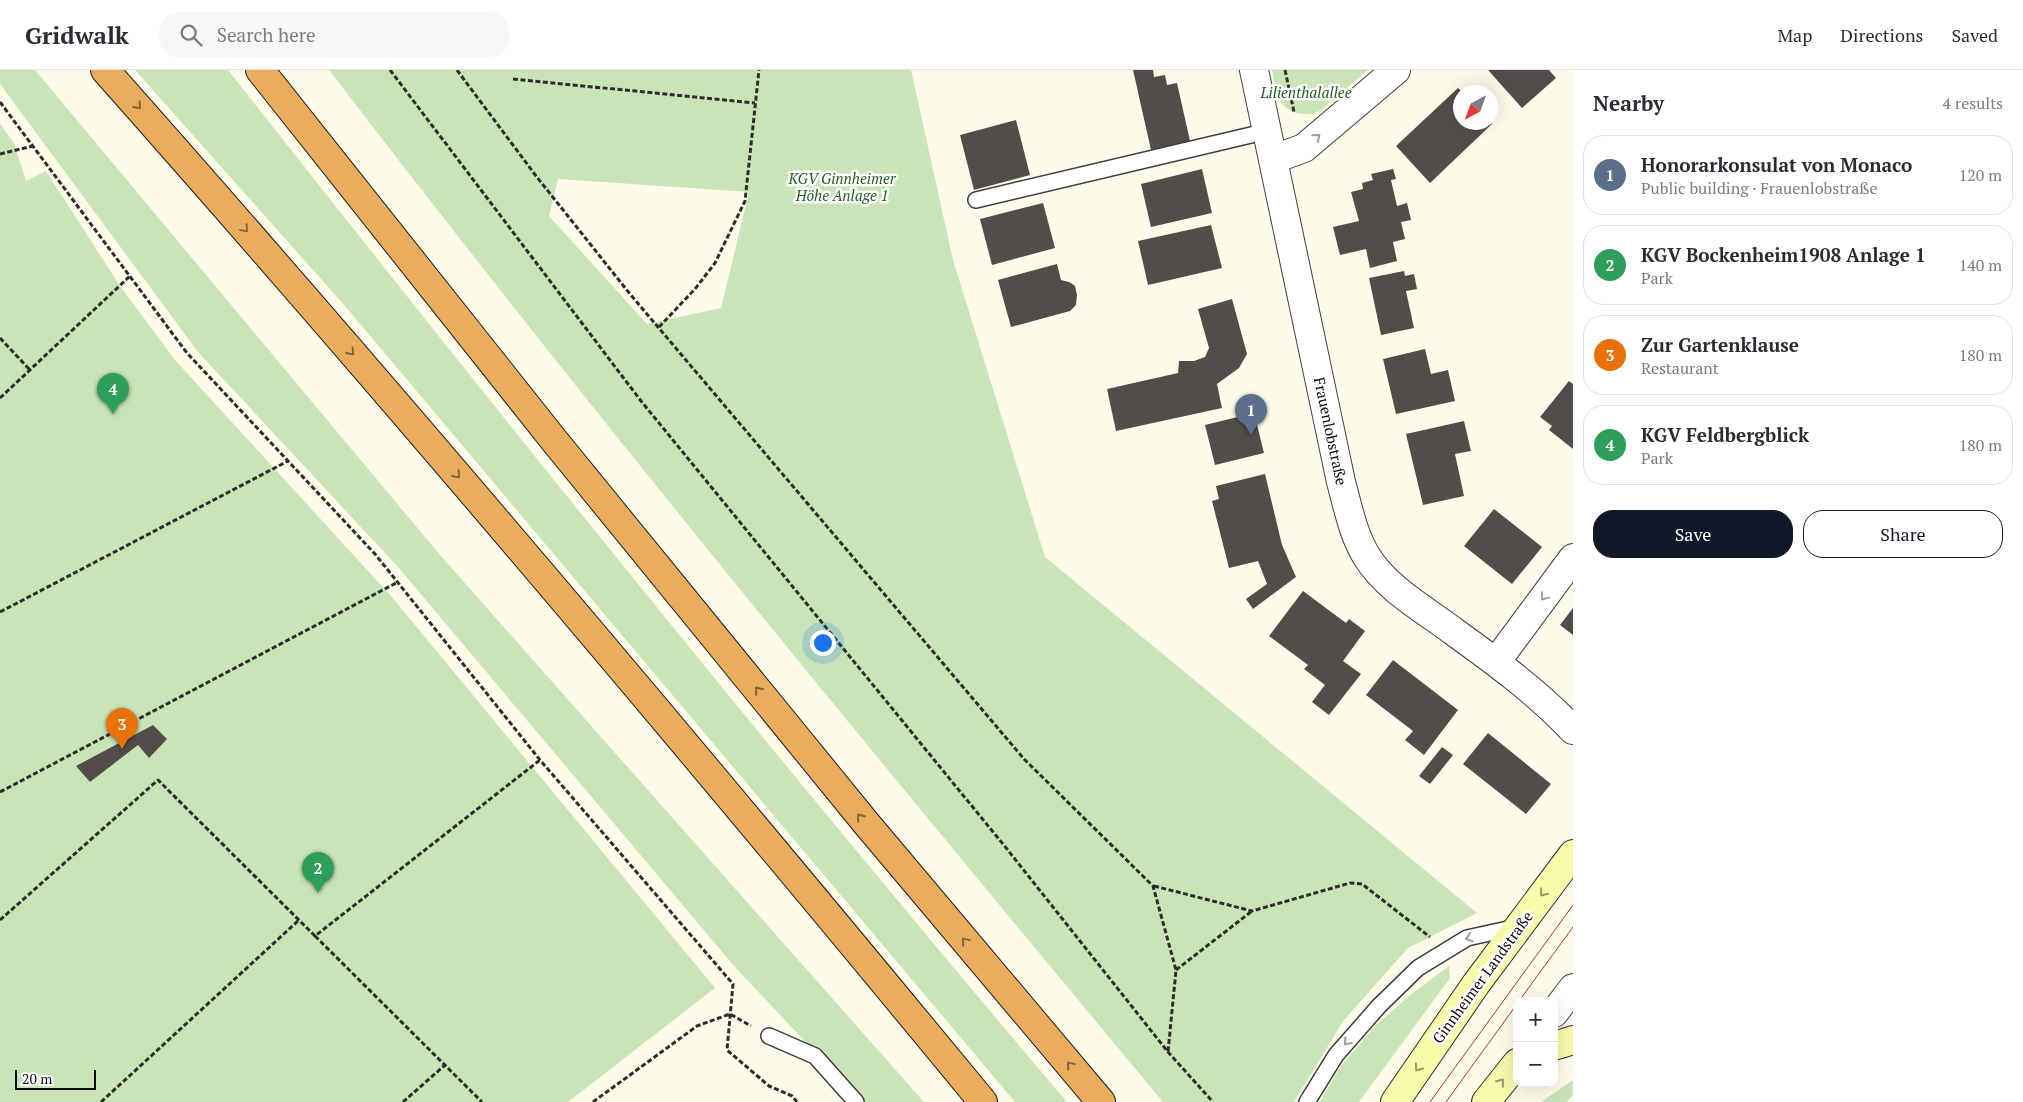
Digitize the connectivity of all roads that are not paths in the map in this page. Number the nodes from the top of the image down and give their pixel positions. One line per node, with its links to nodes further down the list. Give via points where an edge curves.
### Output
1 (105, 70): 21 (highway, one-way to 21, via 487,509 781,856)
2 (260, 70): 22 (highway, one-way to 2, via 860,816 553,439)
3 (1254, 70): 5 (street, Frauenlobstraße)
4 (1396, 70): 6 (street, one-way to 4, via 1304,148)
5 (1268, 131): 6 (street, Frauenlobstraße); 7 (lane)
6 (1274, 159): 9 (street, Frauenlobstraße, via 1341,482 1358,541 1368,559 1403,594)
7 (976, 200)
8 (1573, 558): 9 (street, one-way to 9)
9 (1496, 662): 10 (street, Frauenlobstraße)
10 (1562, 712): 11 (street, Frauenlobstraße)
11 (1573, 730)
12 (1573, 854): 13 (main road, Ginnheimer Landstraße, one-way to 13)
13 (1517, 927): 23 (lane, one-way to 23, via 1467,938 1418,968 1379,1006 1336,1056); 24 (main road, Ginnheimer Landstraße, one-way to 24)
14 (1573, 988): 15 (street)
15 (1558, 1008)
16 (769, 1036): 20 (lane, via 815,1056)
17 (1573, 1040): 18 (main road)
18 (1558, 1045)
19 (1513, 1067): 25 (main road, one-way to 19)
20 (856, 1102)
21 (983, 1102)
22 (1101, 1102)
23 (1307, 1102)
24 (1394, 1102)
25 (1486, 1102)

